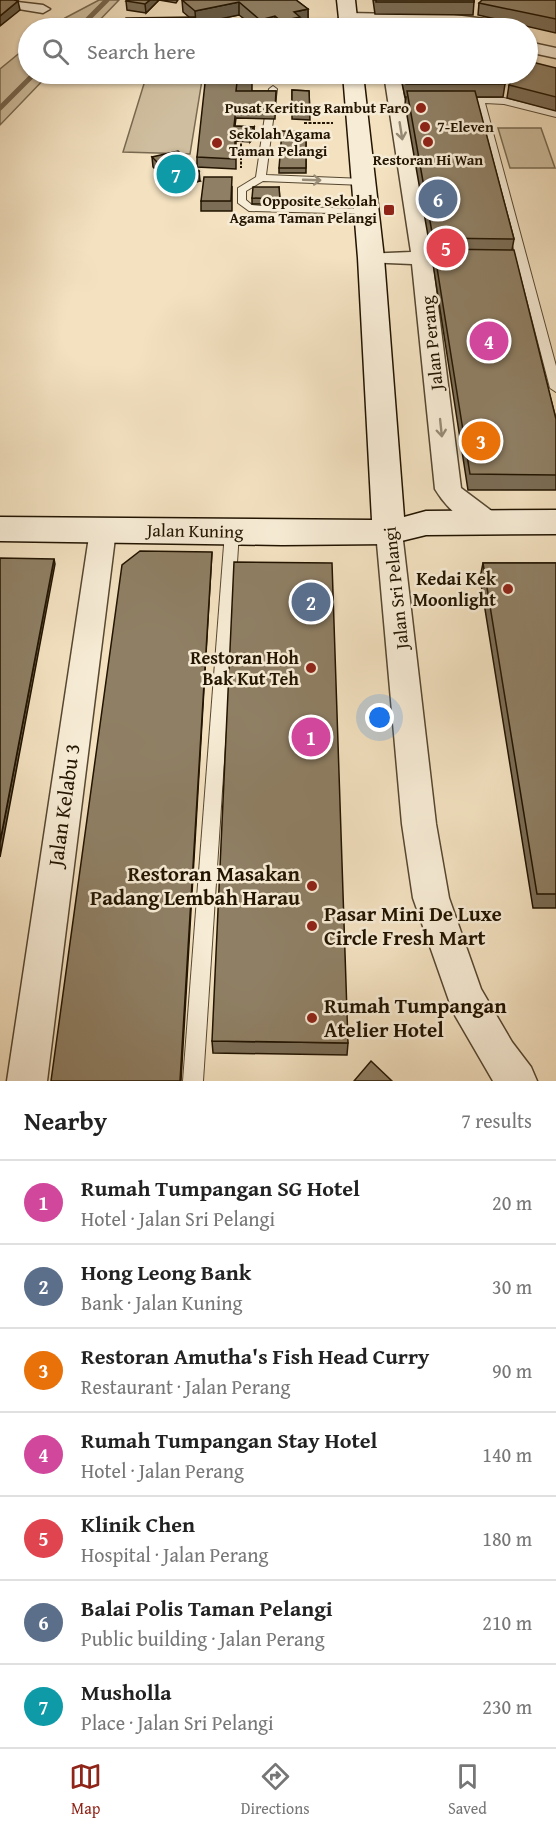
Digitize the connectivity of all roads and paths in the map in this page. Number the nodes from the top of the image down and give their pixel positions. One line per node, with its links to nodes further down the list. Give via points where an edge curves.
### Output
1 (0, 2): 2 (street)
2 (43, 9)
3 (348, 15): 4 (street)
4 (430, 18)
5 (538, 33): 6 (street)
6 (556, 37)
7 (538, 49): 8 (street)
8 (556, 53)
9 (354, 84): 17 (street, Jalan Sri Pelangi)
10 (395, 84): 21 (street, Jalan Perang, one-way to 21)
11 (273, 89): 16 (lane)
12 (459, 100): 13 (lane)
13 (480, 100): 14 (lane, via 504,101); 22 (lane, via 517,258)
14 (556, 114)
15 (241, 132): 18 (path)
16 (261, 178): 17 (lane, one-way to 17); 18 (lane)
17 (364, 182): 19 (street, Jalan Sri Pelangi)
18 (241, 190): 19 (lane, via 241,201 249,208)
19 (367, 212): 20 (street, Jalan Sri Pelangi)
20 (371, 258): 21 (street); 28 (street, Jalan Sri Pelangi)
21 (428, 258): 23 (street, Jalan Perang, one-way to 23, via 448,489 455,499)
22 (556, 388)
23 (488, 522): 24 (street, Jalan Kuning); 28 (street, Jalan Kuning, via 426,523)
24 (556, 522)
25 (0, 529): 26 (street, Jalan Kuning)
26 (103, 530): 27 (street, Jalan Kuning); 30 (street, Jalan Kelabu 3)
27 (232, 532): 28 (street, Jalan Kuning); 31 (lane)
28 (389, 532): 29 (street, Jalan Kuning, via 428,542); 32 (street, Jalan Sri Pelangi, via 419,824 431,898 466,999)
29 (556, 541)
30 (27, 1081)
31 (193, 1081)
32 (517, 1081)

